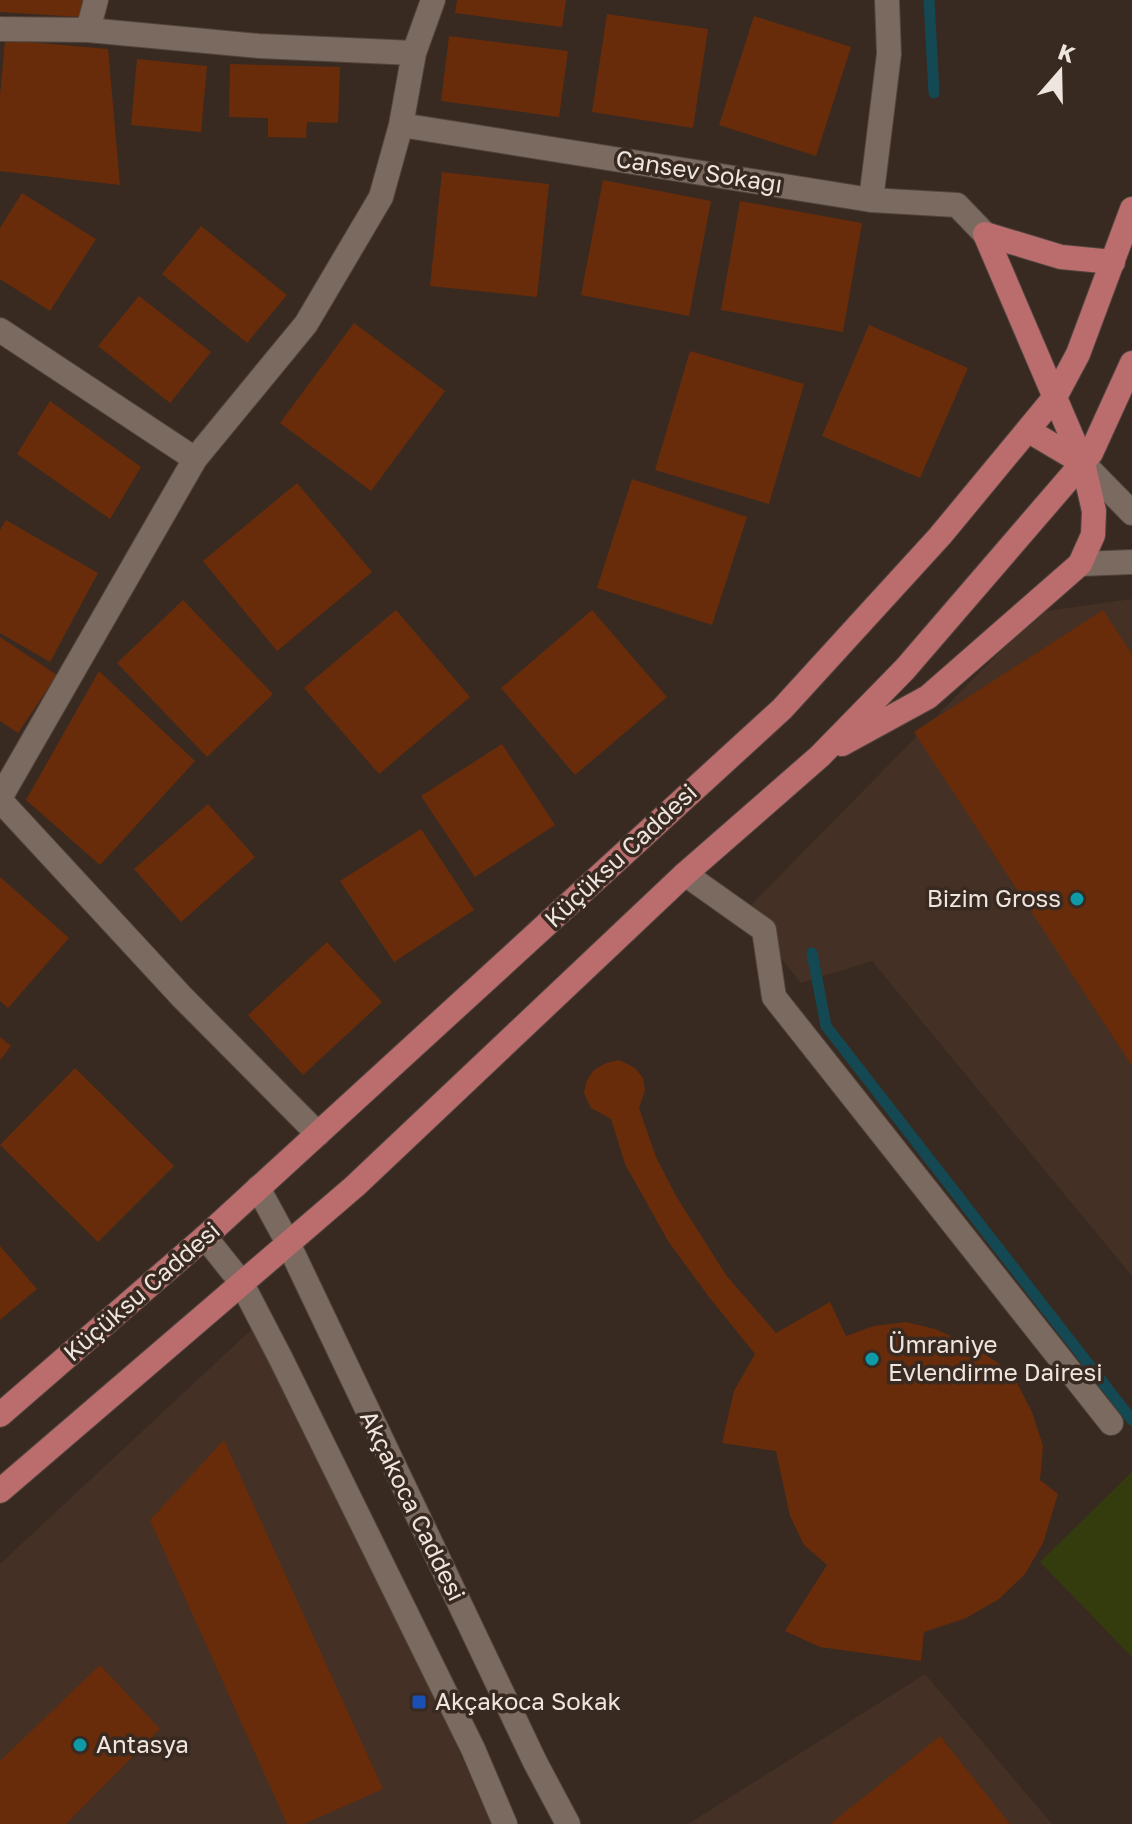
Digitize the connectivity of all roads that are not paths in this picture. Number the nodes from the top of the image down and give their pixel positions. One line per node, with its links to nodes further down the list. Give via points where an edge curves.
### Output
1 (96, 0): 5 (street)
2 (433, 0): 6 (street)
3 (887, 0): 8 (street, via 889,54)
4 (0, 29): 5 (street)
5 (88, 30): 6 (street)
6 (414, 53): 7 (street)
7 (401, 125): 8 (street, Cansev Sokağı); 16 (street, via 381,197 306,324)
8 (871, 200): 10 (street, Cansev Sokağı, via 957,205)
9 (1132, 209): 11 (main road, Küçüksu Caddesi)
10 (985, 234): 11 (main road, via 1061,257); 14 (main road)
11 (1113, 262): 14 (main road, Küçüksu Caddesi, via 1078,354)
12 (0, 330): 16 (street)
13 (1132, 363): 17 (main road)
14 (1055, 397): 15 (main road, Küçüksu Caddesi); 17 (main road)
15 (1029, 431): 17 (main road); 24 (main road, Küçüksu Caddesi, via 782,709)
16 (195, 459): 22 (street)
17 (1083, 463): 18 (street); 20 (main road, via 1094,511 1093,535); 21 (main road, via 905,669)
18 (1132, 513)
19 (1132, 562): 20 (street)
20 (1080, 564): 21 (main road, via 928,697)
21 (820, 756): 23 (main road)
22 (0, 799): 24 (street, via 182,997)
23 (685, 874): 27 (main road); 30 (street, via 764,930 774,997)
24 (318, 1134): 25 (main road, Küçüksu Caddesi)
25 (258, 1188): 26 (main road, Küçüksu Caddesi); 27 (street, Akçakoca Caddesi)
26 (205, 1237): 28 (street); 29 (main road, Küçüksu Caddesi)
27 (288, 1243): 28 (main road); 33 (street, Akçakoca Caddesi)
28 (241, 1282): 31 (main road); 32 (street)
29 (0, 1415)
30 (1111, 1423)
31 (0, 1491)
32 (505, 1824)
33 (568, 1824)

